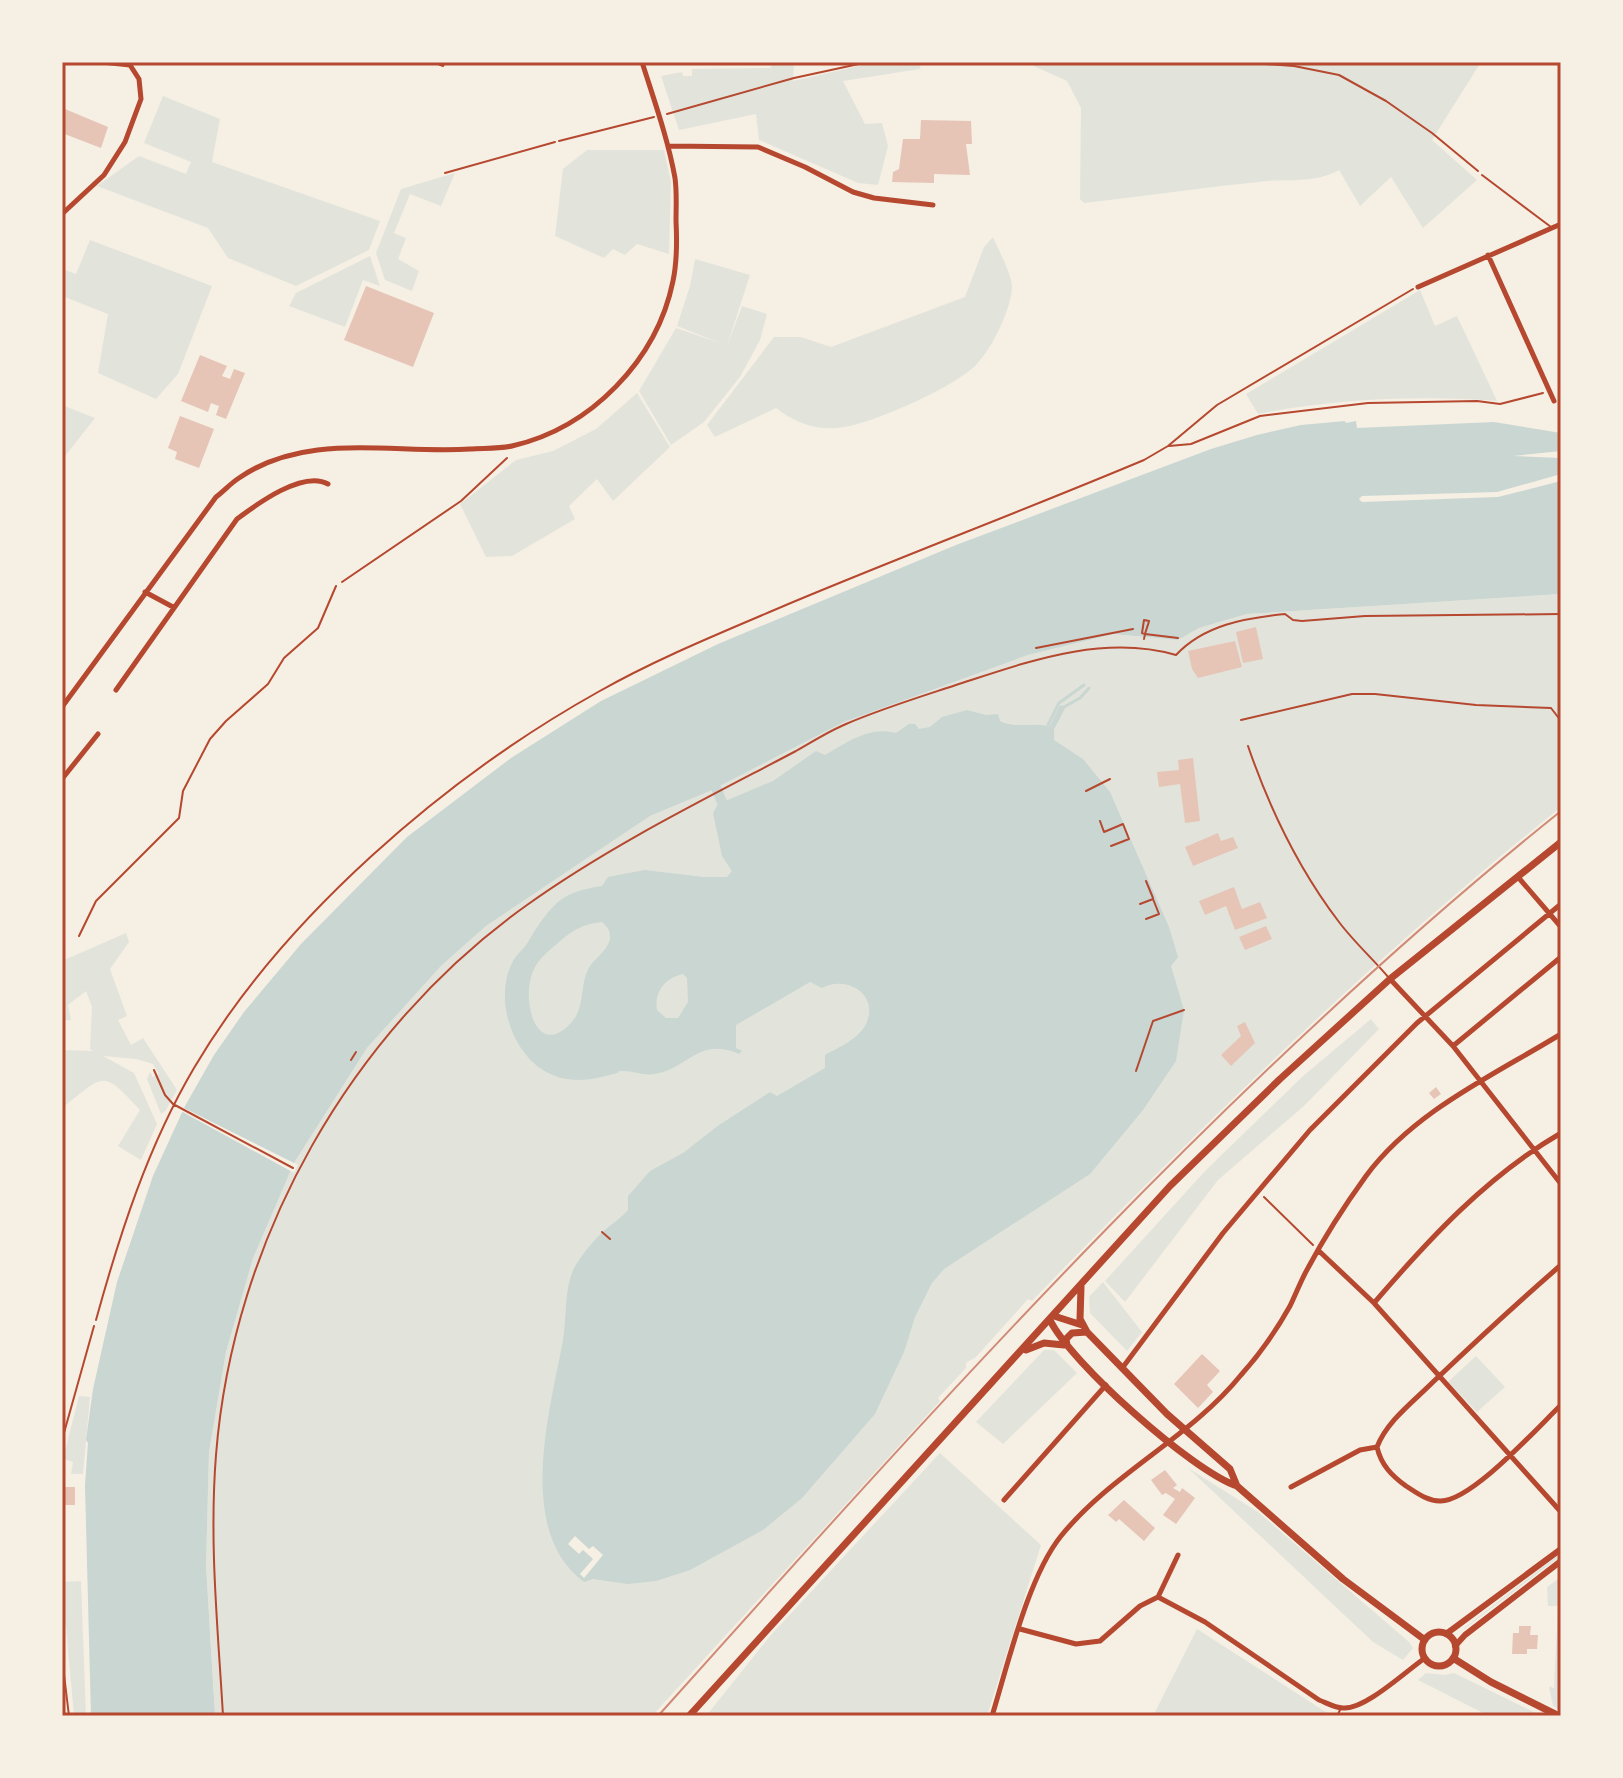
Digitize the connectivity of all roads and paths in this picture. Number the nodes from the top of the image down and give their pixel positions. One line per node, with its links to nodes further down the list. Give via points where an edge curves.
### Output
1 (102, 62): 14 (street, via 130,65 139,79 141,99 125,142 104,175)
2 (433, 62): 3 (lane)
3 (445, 62)
4 (642, 62): 10 (street)
5 (868, 62): 9 (path)
6 (1089, 62): 7 (path)
7 (1133, 62)
8 (1239, 62): 12 (path, via 1339,75 1432,133)
9 (555, 142): 11 (lane)
10 (668, 146): 13 (street, via 758,147 853,192); 25 (street, via 676,181 673,280 664,314 642,354 607,397 583,415 512,446 329,448 281,457 240,477 216,497)
11 (445, 173)
12 (1482, 175): 16 (lane)
13 (933, 205)
14 (62, 214)
15 (1561, 224): 16 (street)
16 (1551, 227): 17 (street)
17 (1488, 255): 18 (street); 19 (street)
18 (1418, 287): 21 (path, via 1217,405)
19 (1550, 391): 20 (street); 21 (path, via 1500,404 1368,403 1260,416 1191,444)
20 (1554, 401)
21 (1168, 446): 80 (path, via 735,627 599,692 527,735 427,809 359,869 261,973 194,1069 141,1178)
22 (507, 458): 24 (path, via 461,501)
23 (328, 484): 26 (street, via 297,484 237,519)
24 (336, 586): 54 (lane, via 318,628 210,739 183,791 179,818 96,901)
25 (145, 592): 26 (street); 33 (street)
26 (173, 607): 32 (street)
27 (1561, 614): 110 (path, via 1302,621 1285,614 1204,632 1176,655 1103,648 1037,659 845,724 633,838 528,904 445,972 363,1067 305,1157 247,1296 218,1437 213,1546)
28 (1131, 636): 31 (path, via 1132,629)
29 (1178, 638): 30 (path, via 1145,634)
30 (1144, 639)
31 (1036, 648)
32 (116, 690)
33 (62, 707)
34 (1241, 720): 35 (path, via 1352,694 1375,694 1551,708)
35 (1561, 721)
36 (98, 734): 38 (street)
37 (1248, 746): 56 (lane, via 1297,859 1341,925)
38 (62, 779)
39 (1110, 779): 40 (path)
40 (1086, 791)
41 (1100, 821): 43 (path, via 1104,832 1123,824 1130,838)
42 (1561, 842): 44 (main road)
43 (1111, 846)
44 (1518, 877): 50 (street); 56 (main road)
45 (1146, 881): 46 (path)
46 (1153, 899): 47 (path); 51 (path)
47 (1140, 904)
48 (1561, 904): 50 (street)
49 (1164, 912): 51 (path)
50 (1549, 913): 53 (street); 58 (street)
51 (1159, 914): 52 (path)
52 (1146, 919)
53 (1561, 927)
54 (79, 936)
55 (1561, 957): 60 (street)
56 (1390, 979): 58 (street); 77 (main road, via 1170,1186)
57 (1184, 1010): 66 (path, via 1153,1021)
58 (1424, 1018): 60 (street); 72 (street)
59 (1561, 1034): 67 (street)
60 (1453, 1046): 67 (street)
61 (356, 1052): 62 (path)
62 (354, 1056): 63 (path); 64 (path)
63 (351, 1060)
64 (361, 1060)
65 (154, 1070): 70 (path, via 173,1104)
66 (1136, 1071)
67 (1482, 1081): 69 (street); 75 (street, via 1382,1158)
68 (1561, 1133): 69 (street)
69 (1535, 1148): 71 (street); 78 (street, via 1451,1218)
70 (293, 1168)
71 (1561, 1184)
72 (1257, 1190): 75 (path); 84 (street)
73 (602, 1232): 74 (path)
74 (610, 1239)
75 (1319, 1251): 78 (street); 88 (street, via 1273,1335 1224,1396)
76 (1561, 1265): 85 (street)
77 (1081, 1284): 79 (main road); 81 (main road)
78 (1374, 1303): 85 (street)
79 (1052, 1318): 81 (main road); 82 (main road); 83 (main road)
80 (94, 1326): 89 (lane)
81 (1084, 1328): 82 (main road, via 1072,1333); 84 (main road)
82 (1067, 1345): 83 (main road, via 1044,1343); 86 (main road)
83 (1022, 1352): 111 (main road)
84 (1123, 1367): 88 (main road)
85 (1439, 1376): 91 (street, via 1382,1433); 92 (street)
86 (1106, 1385): 90 (main road); 95 (street)
87 (1561, 1405): 92 (street)
88 (1185, 1429): 90 (street); 93 (main road, via 1230,1469)
89 (62, 1440)
90 (1167, 1441): 93 (main road, via 1220,1480); 101 (street, via 1060,1537 1039,1573)
91 (1377, 1447): 92 (street, via 1386,1468 1402,1483 1440,1501 1465,1494); 94 (street, via 1360,1450)
92 (1509, 1455): 96 (street)
93 (1237, 1486): 103 (main road, via 1343,1579)
94 (1291, 1487)
95 (1004, 1500)
96 (1561, 1512)
97 (1561, 1549): 102 (street)
98 (1178, 1555): 100 (street)
99 (1561, 1561): 104 (street)
100 (1158, 1597): 101 (street, via 1109,1635 1088,1644); 108 (street)
101 (1020, 1629): 112 (street)
102 (1446, 1634): 103 (main road); 104 (main road)
103 (1425, 1640): 106 (main road)
104 (1455, 1646): 107 (main road)
105 (62, 1658): 109 (lane)
106 (1425, 1658): 107 (main road, via 1441,1666); 108 (street, via 1369,1699)
107 (1453, 1658): 114 (main road)
108 (1340, 1709): 113 (lane)
109 (69, 1716)
110 (223, 1716)
111 (689, 1716)
112 (992, 1716)
113 (1337, 1716)
114 (1559, 1716)

